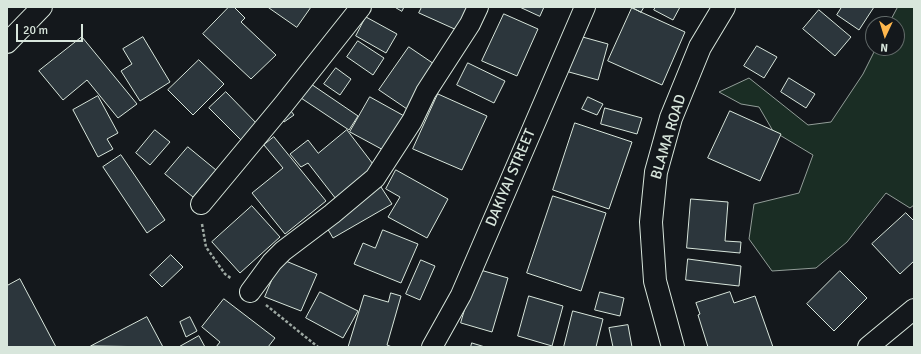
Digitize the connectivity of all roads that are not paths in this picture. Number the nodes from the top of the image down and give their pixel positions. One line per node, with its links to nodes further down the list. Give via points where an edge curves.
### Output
1 (42, 7): 6 (street)
2 (361, 7): 7 (street)
3 (478, 7): 8 (street, via 470,24 426,92 412,121 375,178 283,251)
4 (585, 7): 10 (street, DAKIYAI STREET, via 461,295)
5 (724, 7): 11 (street, BLAMA ROAD, via 700,47 671,118 656,172 651,222 655,281)
6 (7, 43)
7 (201, 204)
8 (250, 292)
9 (914, 309): 12 (street)
10 (432, 347)
11 (673, 347)
12 (868, 347)

